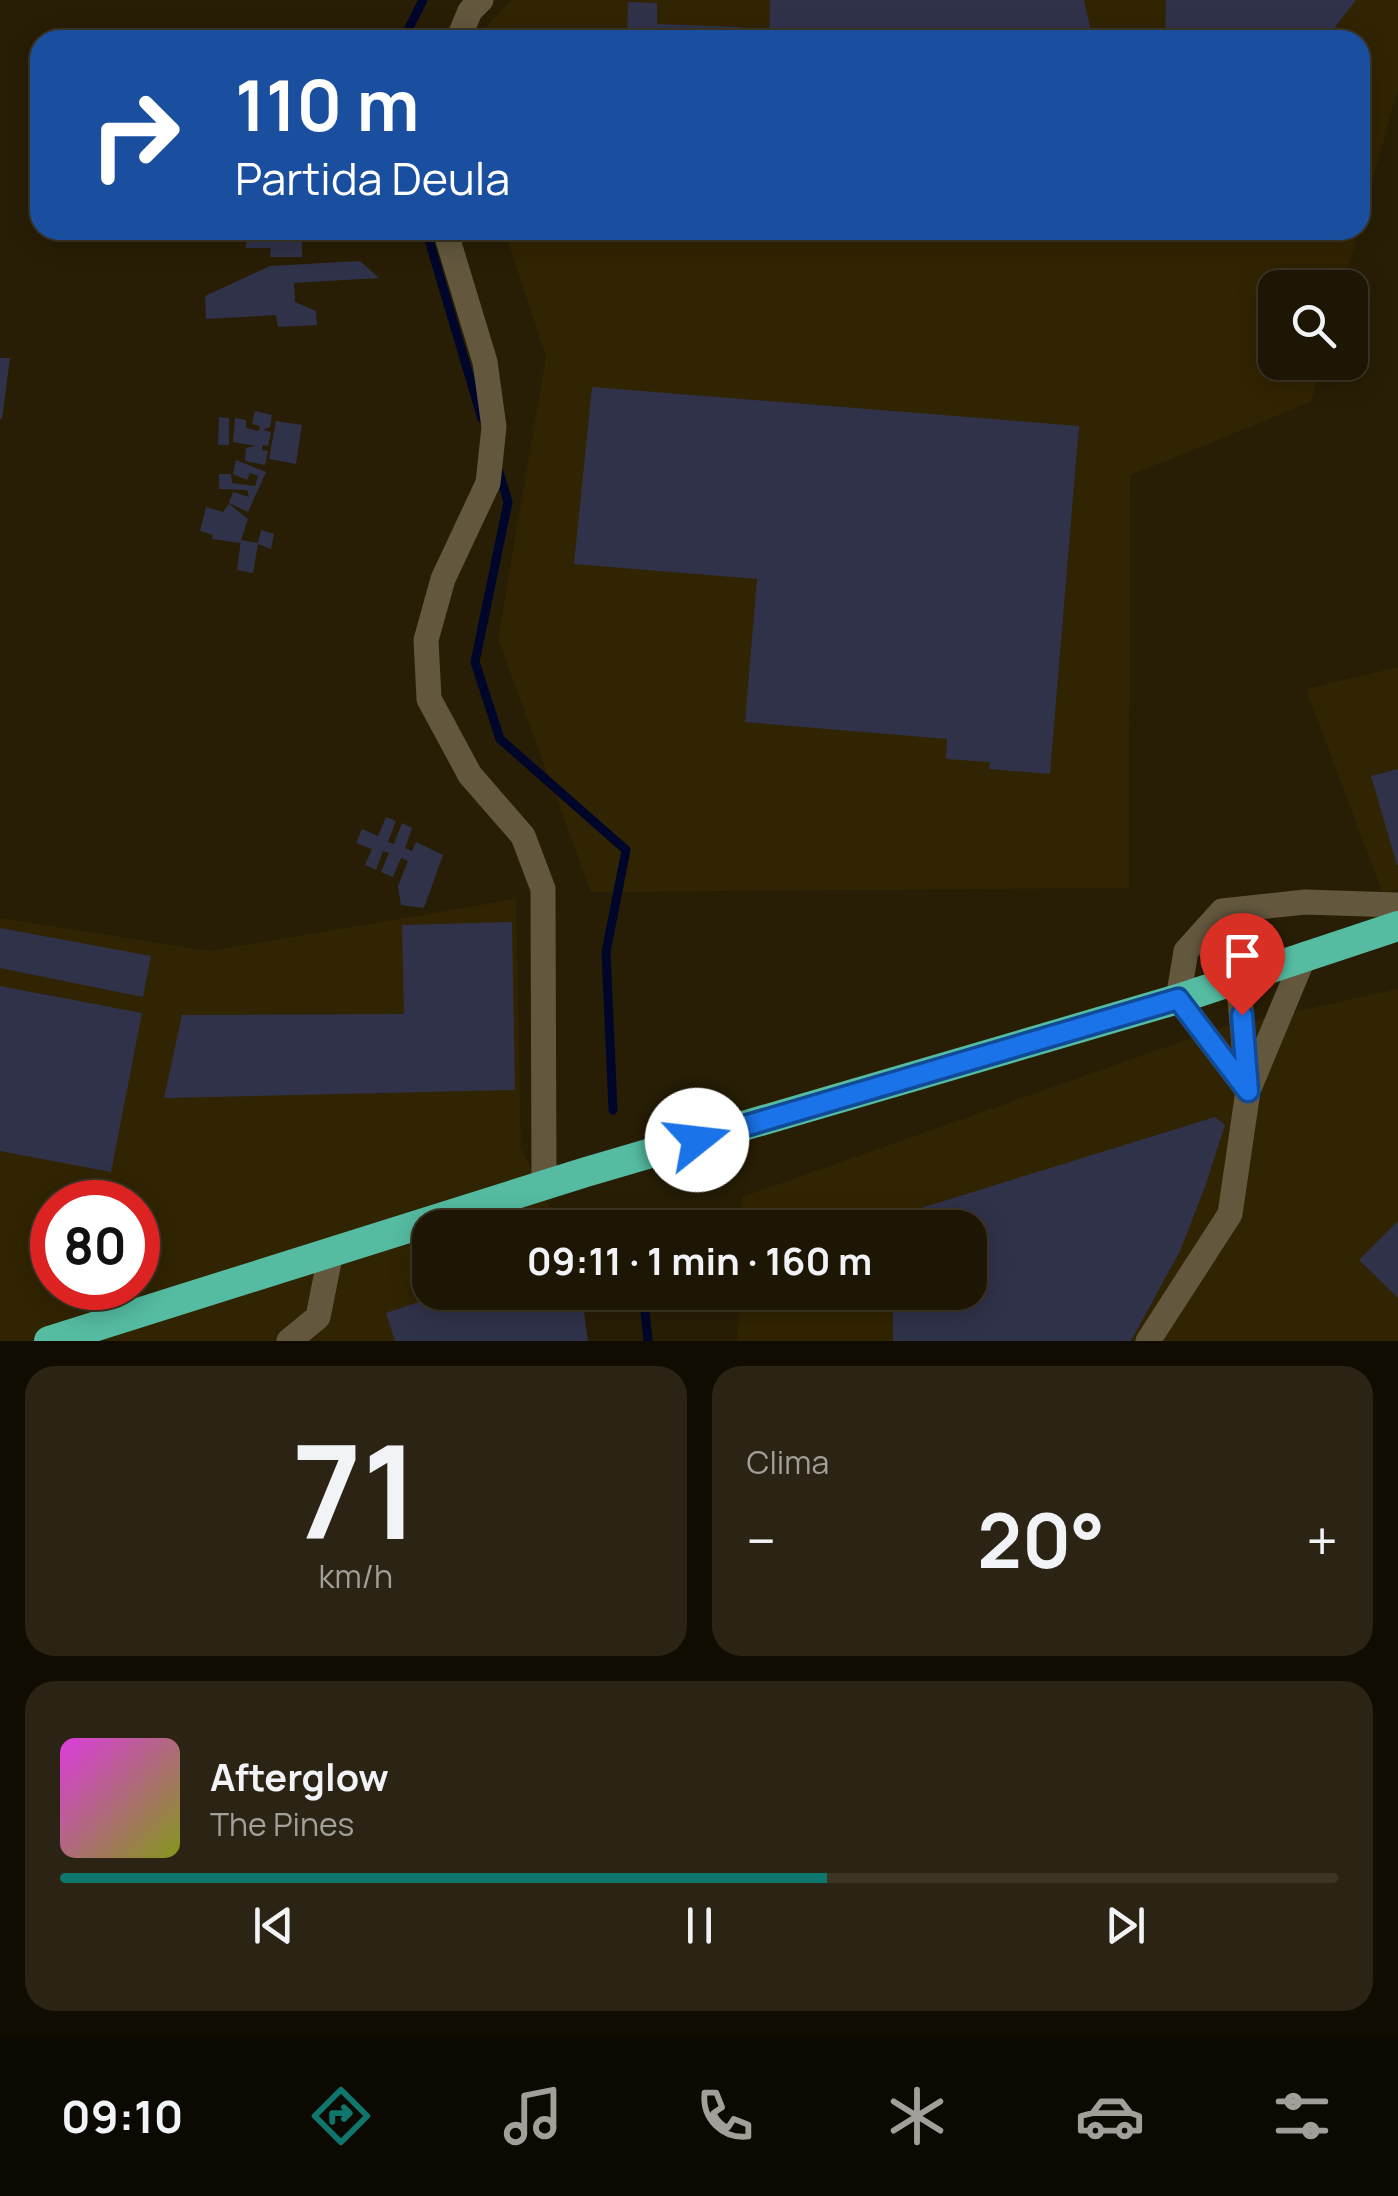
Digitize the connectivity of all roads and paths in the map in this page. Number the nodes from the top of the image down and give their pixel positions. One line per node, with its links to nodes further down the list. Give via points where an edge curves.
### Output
1 (481, 0): 2 (street)
2 (462, 30)
3 (448, 240): 10 (street, via 485,362 494,428 488,483 443,579 426,640 429,699 470,775 523,836 543,889)
4 (1398, 905): 8 (street, via 1304,902 1222,911 1186,951)
5 (1398, 926): 6 (highway)
6 (1304, 954): 7 (highway); 9 (street)
7 (1238, 977): 8 (highway); 9 (street)
8 (1178, 999): 9 (street); 10 (highway)
9 (1248, 1091): 14 (street, via 1230,1214)
10 (544, 1185): 11 (highway)
11 (331, 1252): 12 (highway); 13 (street, via 318,1317)
12 (50, 1341)
13 (289, 1341)
14 (1148, 1341)

